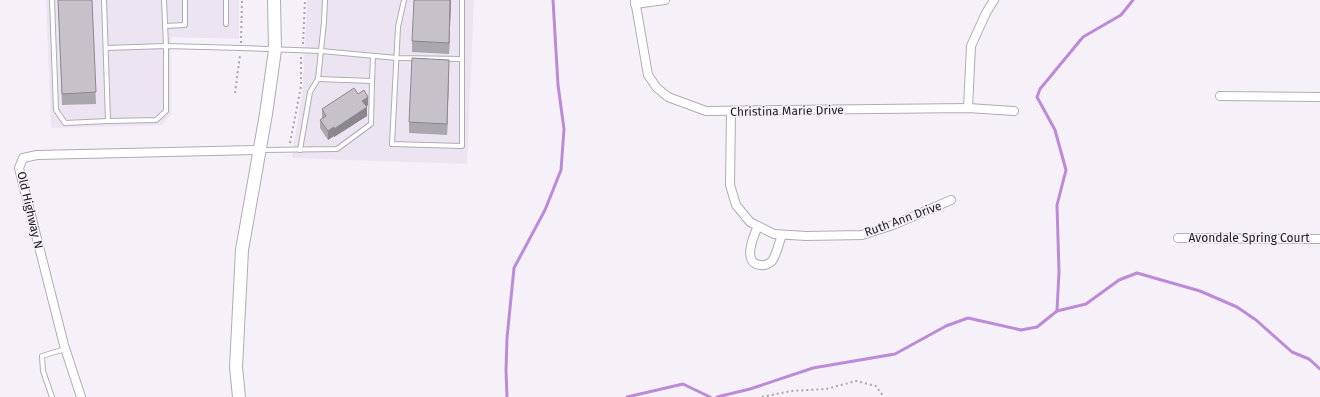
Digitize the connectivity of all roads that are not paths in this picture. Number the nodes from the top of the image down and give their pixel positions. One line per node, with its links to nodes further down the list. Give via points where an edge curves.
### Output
1 (52, 0): 29 (lane, via 56,110 65,123)
2 (104, 0): 16 (lane)
3 (164, 0): 14 (lane)
4 (185, 0): 14 (lane, via 185,25)
5 (226, 0): 13 (lane)
6 (274, 0): 17 (main road)
7 (325, 0): 18 (lane)
8 (404, 0): 20 (lane, via 398,26)
9 (462, 0): 21 (lane)
10 (665, 0): 12 (street)
11 (994, 0): 26 (street, via 971,46)
12 (635, 2): 28 (street, Christina Marie Drive, via 648,75 657,88 668,97 706,111)
13 (226, 24)
14 (165, 26): 15 (lane)
15 (166, 46): 16 (lane); 17 (lane); 29 (lane, via 166,111 156,120)
16 (106, 48): 29 (lane)
17 (275, 50): 18 (lane); 30 (main road)
18 (321, 51): 19 (lane); 22 (lane)
19 (373, 56): 20 (lane); 23 (lane)
20 (397, 58): 21 (lane); 21 (lane, via 392,144 462,146)
21 (461, 59)
22 (318, 78): 23 (lane); 31 (lane, via 310,92)
23 (372, 81): 31 (lane, via 371,124 337,149)
24 (1220, 96): 25 (street)
25 (1320, 97)
26 (968, 108): 27 (street, Christina Marie Drive); 28 (street, Christina Marie Drive)
27 (1014, 111)
28 (731, 112): 33 (street, Ruth Ann Drive, via 730,185 736,205 750,222)
29 (108, 121)
30 (258, 150): 31 (lane); 37 (street, Old Highway N, via 37,155 23,158 19,168); 40 (main road, via 242,250 236,367)
31 (300, 150)
32 (951, 200): 34 (street, Ruth Ann Drive, via 893,225 862,235)
33 (758, 226): 34 (street, Ruth Ann Drive); 34 (street, via 750,247 750,255 752,260 761,266 771,261)
34 (782, 235)
35 (1178, 238): 36 (street, Avondale Spring Court)
36 (1320, 239)
37 (65, 349): 38 (lane, via 42,356 43,371); 39 (street, Old Highway N)
38 (52, 397)
39 (81, 397)
40 (239, 397)

